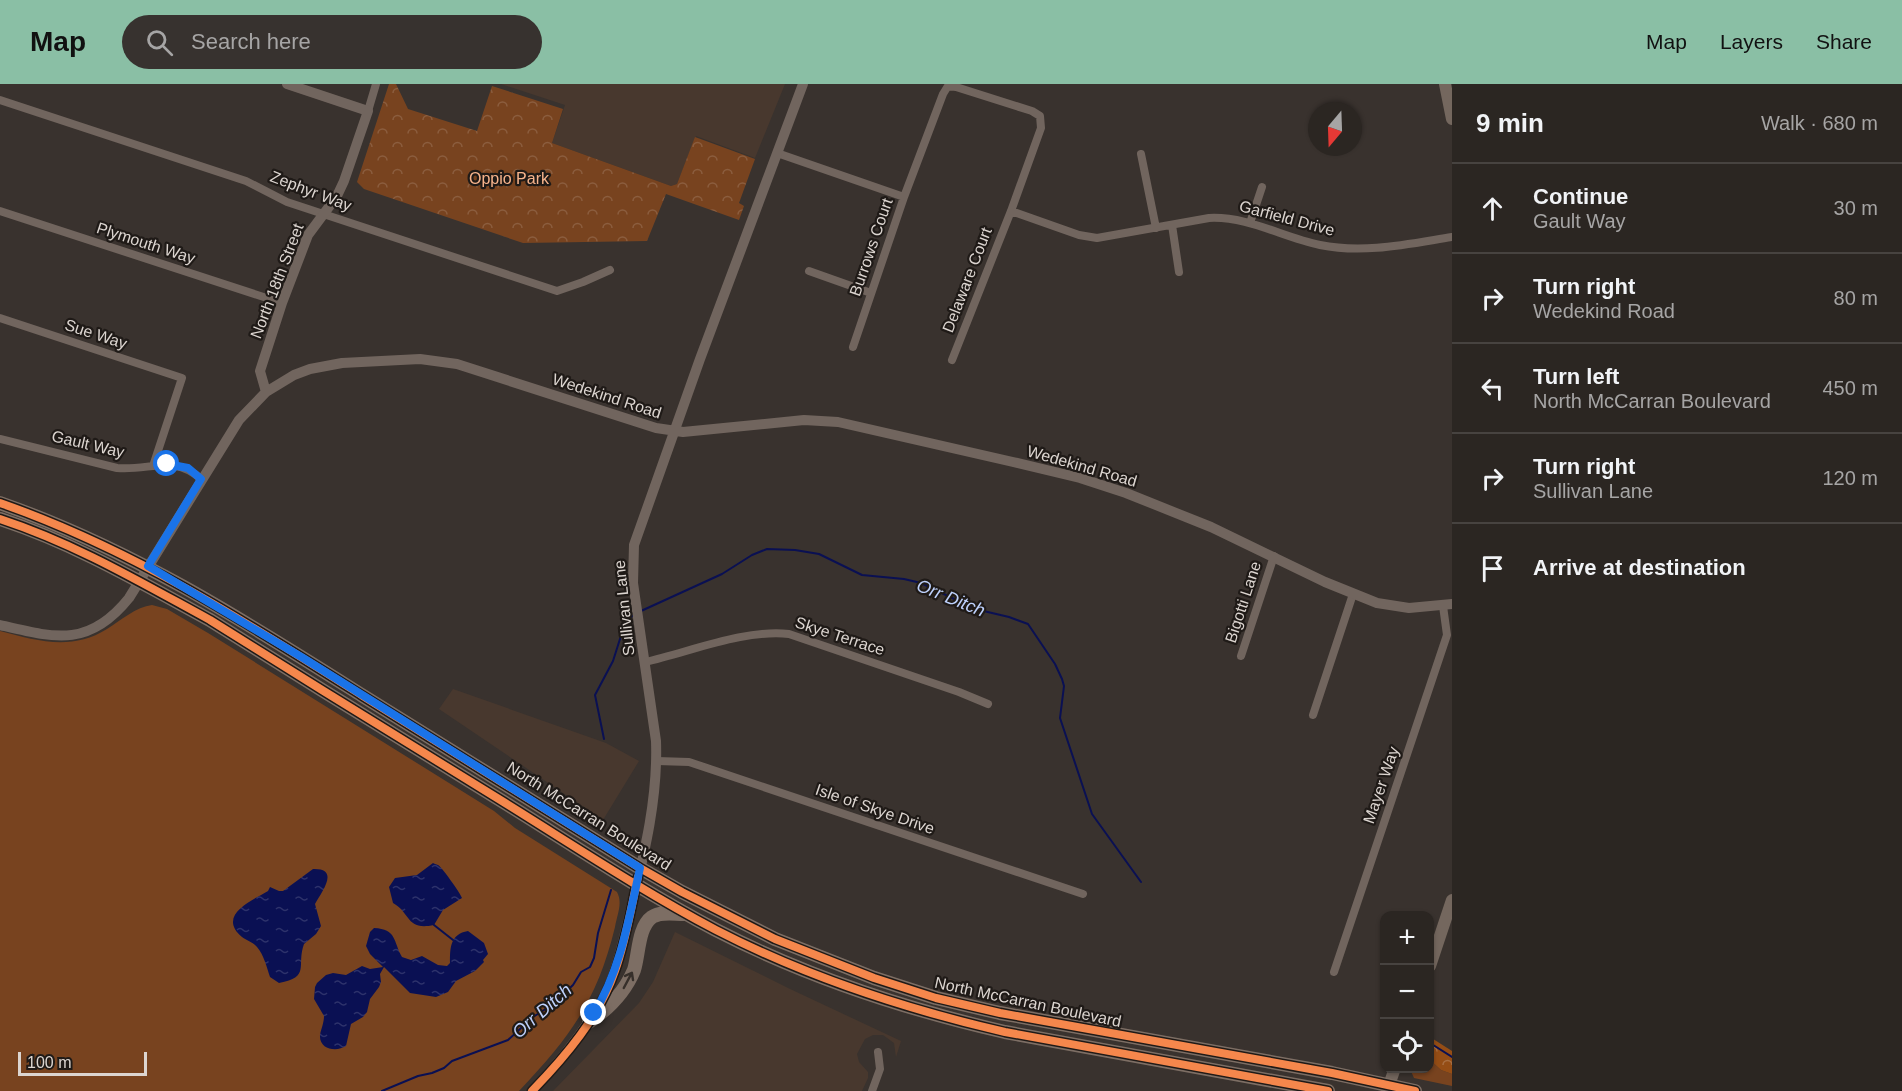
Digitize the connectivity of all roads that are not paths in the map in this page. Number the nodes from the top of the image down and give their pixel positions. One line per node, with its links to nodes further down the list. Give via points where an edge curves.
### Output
1 (287, 84): 6 (street)
2 (376, 84): 6 (street, North 18th Street)
3 (803, 84): 8 (street, Sullivan Lane)
4 (1445, 84): 7 (main road)
5 (0, 100): 14 (street, Zephyr Way, via 246,180 281,199)
6 (368, 111): 14 (street, North 18th Street, via 344,181)
7 (1452, 119)
8 (777, 153): 11 (street); 28 (street, Sullivan Lane)
9 (1141, 154): 17 (street)
10 (1262, 188): 15 (street)
11 (904, 197): 13 (street, Burrows Court, via 948,86 1040,116 1041,128); 22 (street, Burrows Court)
12 (0, 211): 23 (street, Plymouth Way)
13 (1011, 211): 17 (street, Garfield Drive, via 1086,237 1105,238); 26 (street, Delaware Court)
14 (324, 213): 19 (street, Zephyr Way, via 557,291); 23 (street, North 18th Street, via 308,235)
15 (1251, 223): 16 (street, Garfield Drive, via 1224,217); 18 (street, Garfield Drive, via 1315,244 1356,249)
16 (1172, 225): 17 (street, Garfield Drive); 21 (street)
17 (1156, 228)
18 (1452, 237)
19 (610, 270)
20 (810, 271): 22 (street)
21 (1179, 272)
22 (871, 293): 25 (street, Burrows Court)
23 (282, 303): 27 (street, North 18th Street, via 260,370)
24 (0, 318): 30 (street, Sue Way, via 182,378)
25 (853, 347)
26 (952, 360)
27 (266, 392): 28 (street, Wedekind Road, via 294,375 326,365 439,360 656,429); 31 (street, Wedekind Road, via 239,420)
28 (675, 431): 34 (street, Wedekind Road, via 804,420 838,422 1013,462 1126,493); 41 (street, Sullivan Lane, via 634,545 633,583)
29 (0, 439): 30 (street, Gault Way, via 117,468)
30 (153, 466): 31 (street, Gault Way, via 188,468)
31 (201, 479): 35 (street, Wedekind Road)
32 (0, 503): 35 (main road, North McCarran Boulevard)
33 (0, 519): 36 (main road, North McCarran Boulevard, via 50,537)
34 (1274, 556): 37 (street, Wedekind Road); 40 (street, Bigotti Lane)
35 (148, 566): 36 (street, Wedekind Road); 45 (main road, North McCarran Boulevard)
36 (140, 580): 39 (street, Wedekind Road, via 110,618 76,635 40,635); 46 (main road, North McCarran Boulevard)
37 (1353, 594): 38 (street, Wedekind Road, via 1377,603 1410,608); 43 (street)
38 (1447, 605): 51 (street, Mayer Way, via 1447,635)
39 (0, 625)
40 (1241, 656)
41 (645, 662): 42 (street, Skye Terrace, via 746,636 789,634); 44 (street, Sullivan Lane)
42 (988, 704)
43 (1313, 715)
44 (657, 760): 45 (street, Sullivan Lane, via 652,813); 47 (street, Isle of Skye Drive, via 689,762)
45 (640, 868): 46 (street, Sullivan Lane); 55 (main road, North McCarran Boulevard, via 775,939 936,998 1332,1073)
46 (637, 884): 49 (main road, North McCarran Boulevard); 52 (street, Sullivan Lane, via 615,972)
47 (1083, 894)
48 (1452, 900): 50 (main road)
49 (687, 914): 52 (main road, one-way to 49, via 606,1010 625,986 649,920 659,914); 56 (main road, North McCarran Boulevard, via 820,977 921,1011 1005,1032)
50 (1430, 965)
51 (1334, 972)
52 (588, 1022): 57 (street, Sullivan Lane, via 565,1056)
53 (878, 1052): 58 (street, via 880,1069)
54 (1393, 1073): 55 (main road)
55 (1387, 1089): 59 (main road, North McCarran Boulevard)
56 (1321, 1090)
57 (532, 1091)
58 (872, 1091)
59 (1415, 1091)

